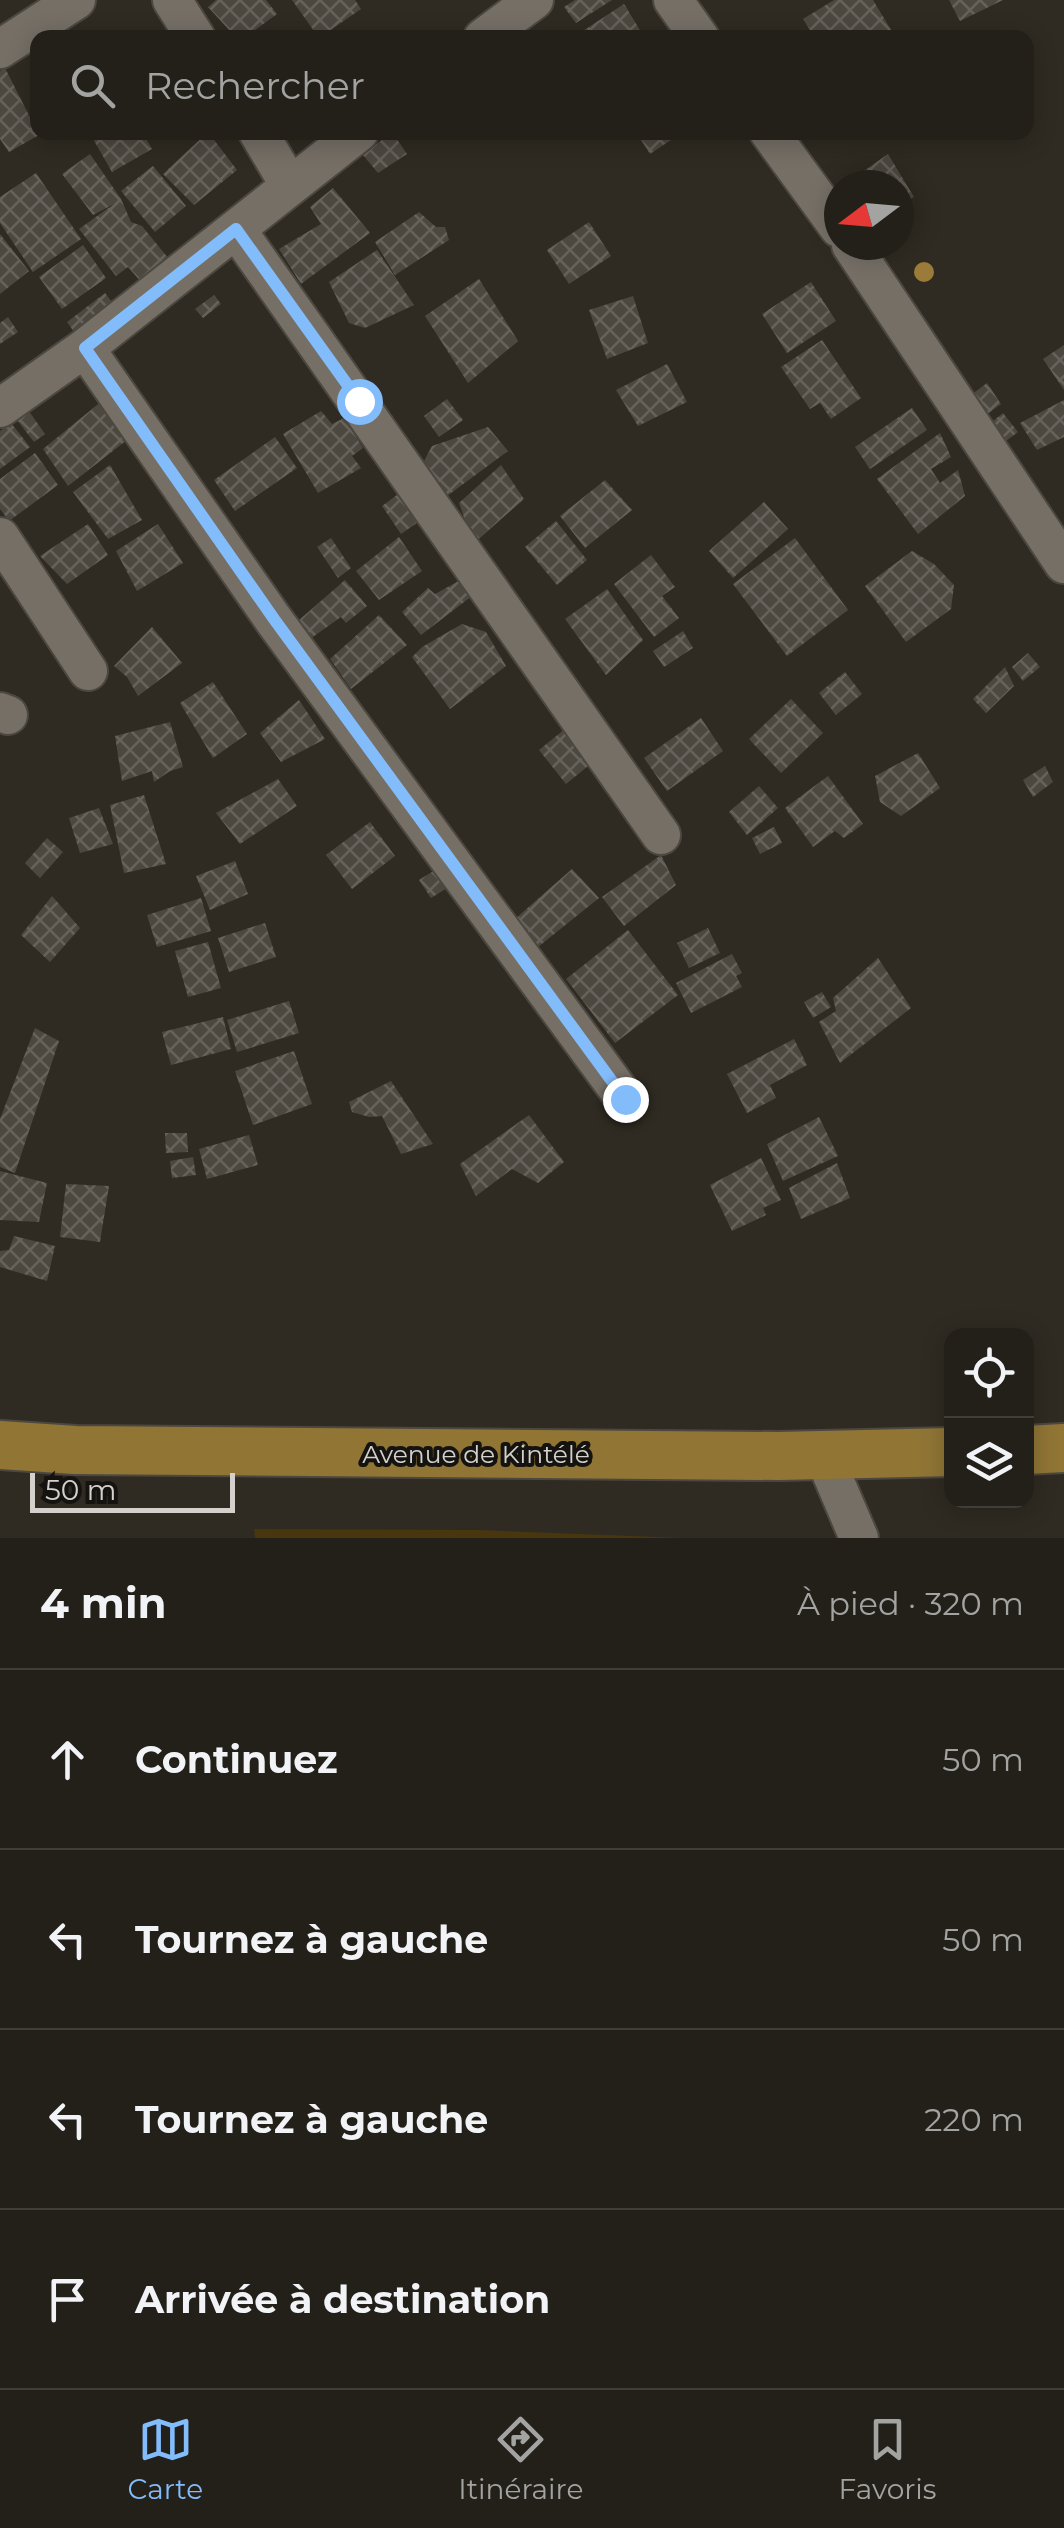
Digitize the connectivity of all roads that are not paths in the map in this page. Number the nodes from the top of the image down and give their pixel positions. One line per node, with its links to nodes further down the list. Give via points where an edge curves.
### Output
1 (76, 0): 8 (street)
2 (172, 0): 6 (street)
3 (534, 0): 5 (street)
4 (673, 0): 7 (street)
5 (483, 23)
6 (191, 30)
7 (694, 30)
8 (0, 49)
9 (263, 140): 12 (street)
10 (349, 140): 12 (street)
11 (776, 140): 13 (street)
12 (290, 186): 14 (street)
13 (824, 207)
14 (236, 229): 16 (street); 21 (street)
15 (861, 260): 19 (street)
16 (85, 348): 17 (street); 22 (street)
17 (0, 408)
18 (0, 537): 20 (street)
19 (1064, 564)
20 (88, 671)
21 (661, 834)
22 (625, 1099)
23 (0, 1445): 27 (main road, Avenue de Kintélé)
24 (1064, 1448): 25 (main road)
25 (1034, 1450)
26 (944, 1452): 27 (main road, Avenue de Kintélé)
27 (824, 1456): 28 (street)
28 (859, 1538)

